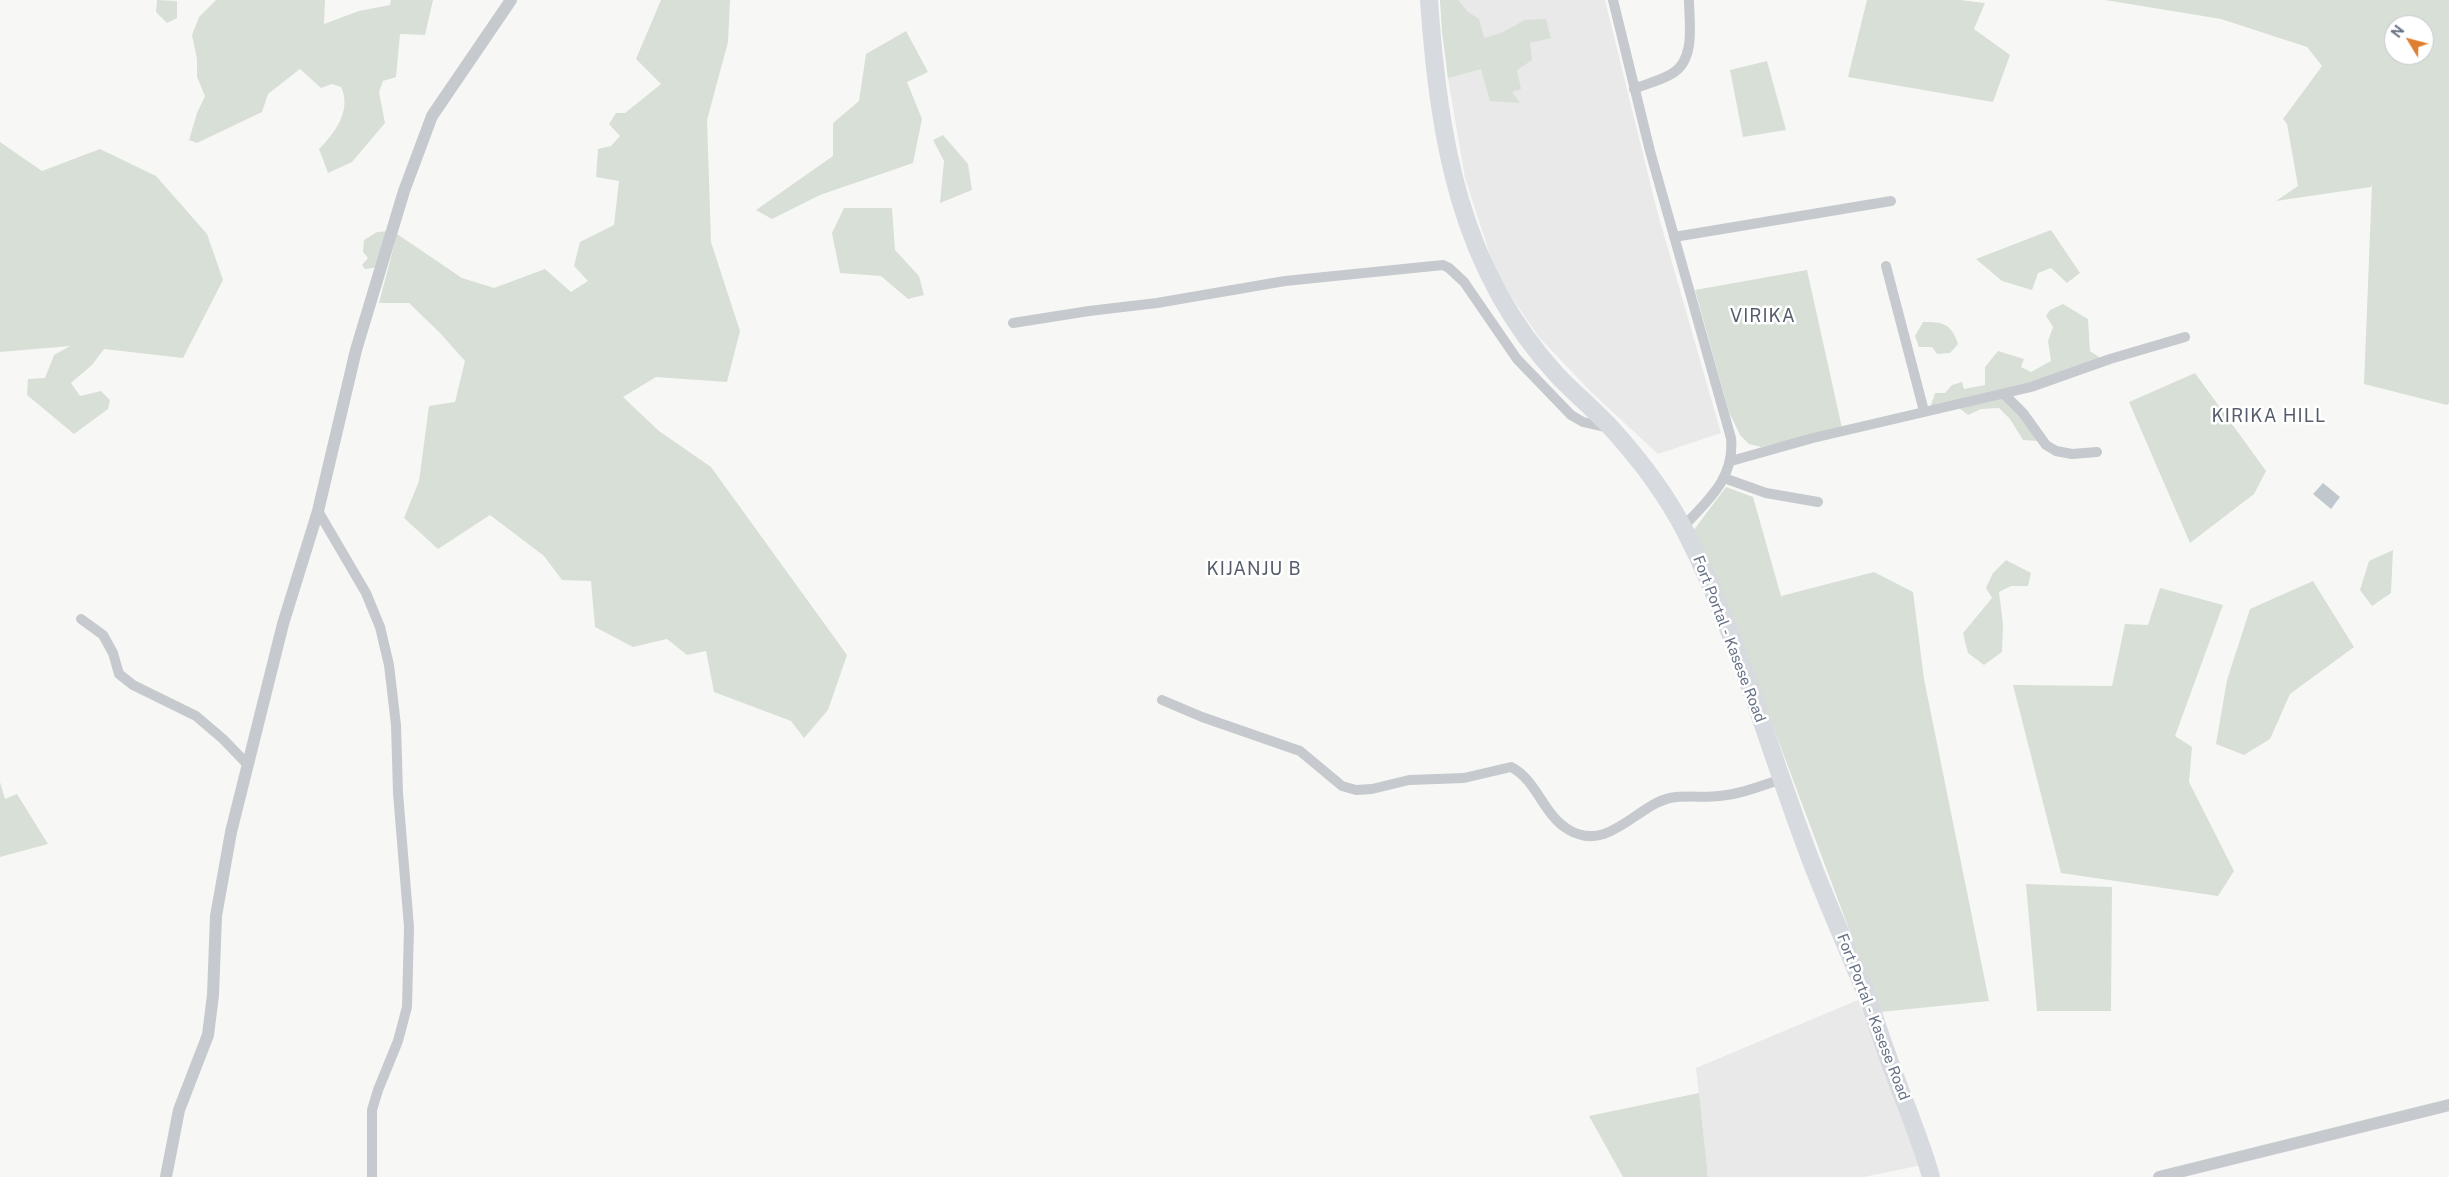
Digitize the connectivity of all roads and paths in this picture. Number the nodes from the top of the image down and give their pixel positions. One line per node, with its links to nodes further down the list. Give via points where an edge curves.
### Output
1 (512, 0): 18 (street, via 432,116 416,154 356,350)
2 (1429, 0): 13 (highway, Fort Portal - Kasese Road, via 1438,97 1452,174 1476,248 1495,290 1536,350)
3 (1613, 0): 5 (street)
4 (1689, 0): 5 (street, via 1689,43 1682,65)
5 (1634, 89): 7 (street)
6 (1891, 201): 7 (street)
7 (1674, 237): 15 (street, via 1731,438)
8 (1886, 266): 12 (street)
9 (1013, 323): 13 (street, via 1285,281 1443,265 1464,282 1516,358 1571,415 1583,422)
10 (2185, 337): 11 (street)
11 (2004, 394): 12 (street); 14 (street, via 2023,413 2046,445 2072,454)
12 (1924, 411): 15 (street)
13 (1612, 429): 19 (highway, Fort Portal - Kasese Road, via 1647,471)
14 (2096, 452)
15 (1731, 461): 16 (street)
16 (1724, 478): 17 (street, via 1766,493); 19 (street)
17 (1818, 502)
18 (318, 511): 22 (street, via 283,624); 26 (street, via 366,593 380,627 389,665 396,725 398,793 410,927 406,1007 398,1041 372,1110)
19 (1683, 527): 23 (highway, Fort Portal - Kasese Road, via 1711,586)
20 (81, 619): 22 (street, via 103,636 113,653 119,674 133,685 196,716)
21 (1162, 700): 23 (street, via 1300,752 1342,786 1356,790 1409,780 1464,778 1511,767 1520,772 1549,814 1571,832 1584,835 1613,831 1658,802 1670,798 1732,795)
22 (248, 765): 25 (street, via 222,874 208,1035 179,1110)
23 (1782, 779): 27 (highway, Fort Portal - Kasese Road, via 1919,1136)
24 (2449, 1105): 28 (street)
25 (166, 1177)
26 (372, 1177)
27 (1930, 1177)
28 (2159, 1177)

